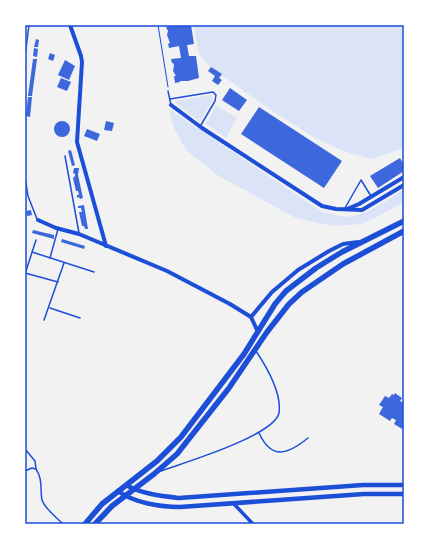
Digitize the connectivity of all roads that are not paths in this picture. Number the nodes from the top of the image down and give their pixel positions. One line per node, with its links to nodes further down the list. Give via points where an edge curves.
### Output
1 (25, 25): 3 (lane)
2 (70, 25): 23 (street, via 81,56 77,142)
3 (29, 26): 4 (lane)
4 (25, 52): 5 (lane)
5 (25, 56)
6 (168, 91): 7 (lane)
7 (170, 99): 8 (lane); 9 (lane, via 213,92 216,95 215,101)
8 (171, 105): 9 (street)
9 (200, 127): 15 (street, via 322,206)
10 (65, 156): 20 (lane)
11 (25, 177): 16 (lane, via 28,196)
12 (404, 178): 14 (street)
13 (404, 185): 15 (street, via 362,210)
14 (372, 197): 15 (street); 15 (lane, via 361,180)
15 (344, 209)
16 (38, 220): 18 (street)
17 (404, 221): 22 (main road)
18 (59, 228): 20 (street); 25 (lane)
19 (404, 231): 36 (main road, via 343,264 302,292 267,332)
20 (79, 234): 23 (street)
21 (36, 240): 24 (lane)
22 (362, 242): 31 (street, via 343,244 298,270 272,292); 34 (main road, via 316,268 286,291)
23 (106, 246): 31 (street, via 168,271)
24 (32, 252): 25 (lane); 28 (lane)
25 (50, 258): 26 (lane)
26 (64, 262): 27 (lane); 29 (lane)
27 (94, 272)
28 (25, 274): 29 (lane)
29 (58, 282): 30 (lane)
30 (49, 308): 32 (lane); 33 (lane)
31 (251, 317): 34 (street)
32 (80, 318)
33 (44, 320)
34 (258, 332): 35 (main road)
35 (249, 346): 36 (lane); 43 (main road, via 181,437 157,461)
36 (256, 351): 37 (lane, via 272,378 279,404 279,414 275,421); 42 (main road, via 177,454)
37 (259, 433): 38 (lane, via 268,447 285,452); 42 (lane, via 229,447)
38 (308, 438)
39 (25, 449): 40 (lane, via 35,461)
40 (36, 469): 41 (lane); 50 (lane, via 40,478 42,501)
41 (25, 471)
42 (154, 474): 45 (main road)
43 (126, 485): 45 (main road); 46 (main road)
44 (404, 485): 45 (main road, via 363,485 179,498)
45 (134, 490): 48 (main road)
46 (118, 491): 48 (main road); 51 (main road, via 102,504)
47 (404, 494): 49 (main road, via 364,494)
48 (125, 496): 49 (main road, via 162,507 180,508); 52 (main road)
49 (233, 503): 53 (street)
50 (63, 524)
51 (85, 524)
52 (95, 524)
53 (253, 524)

